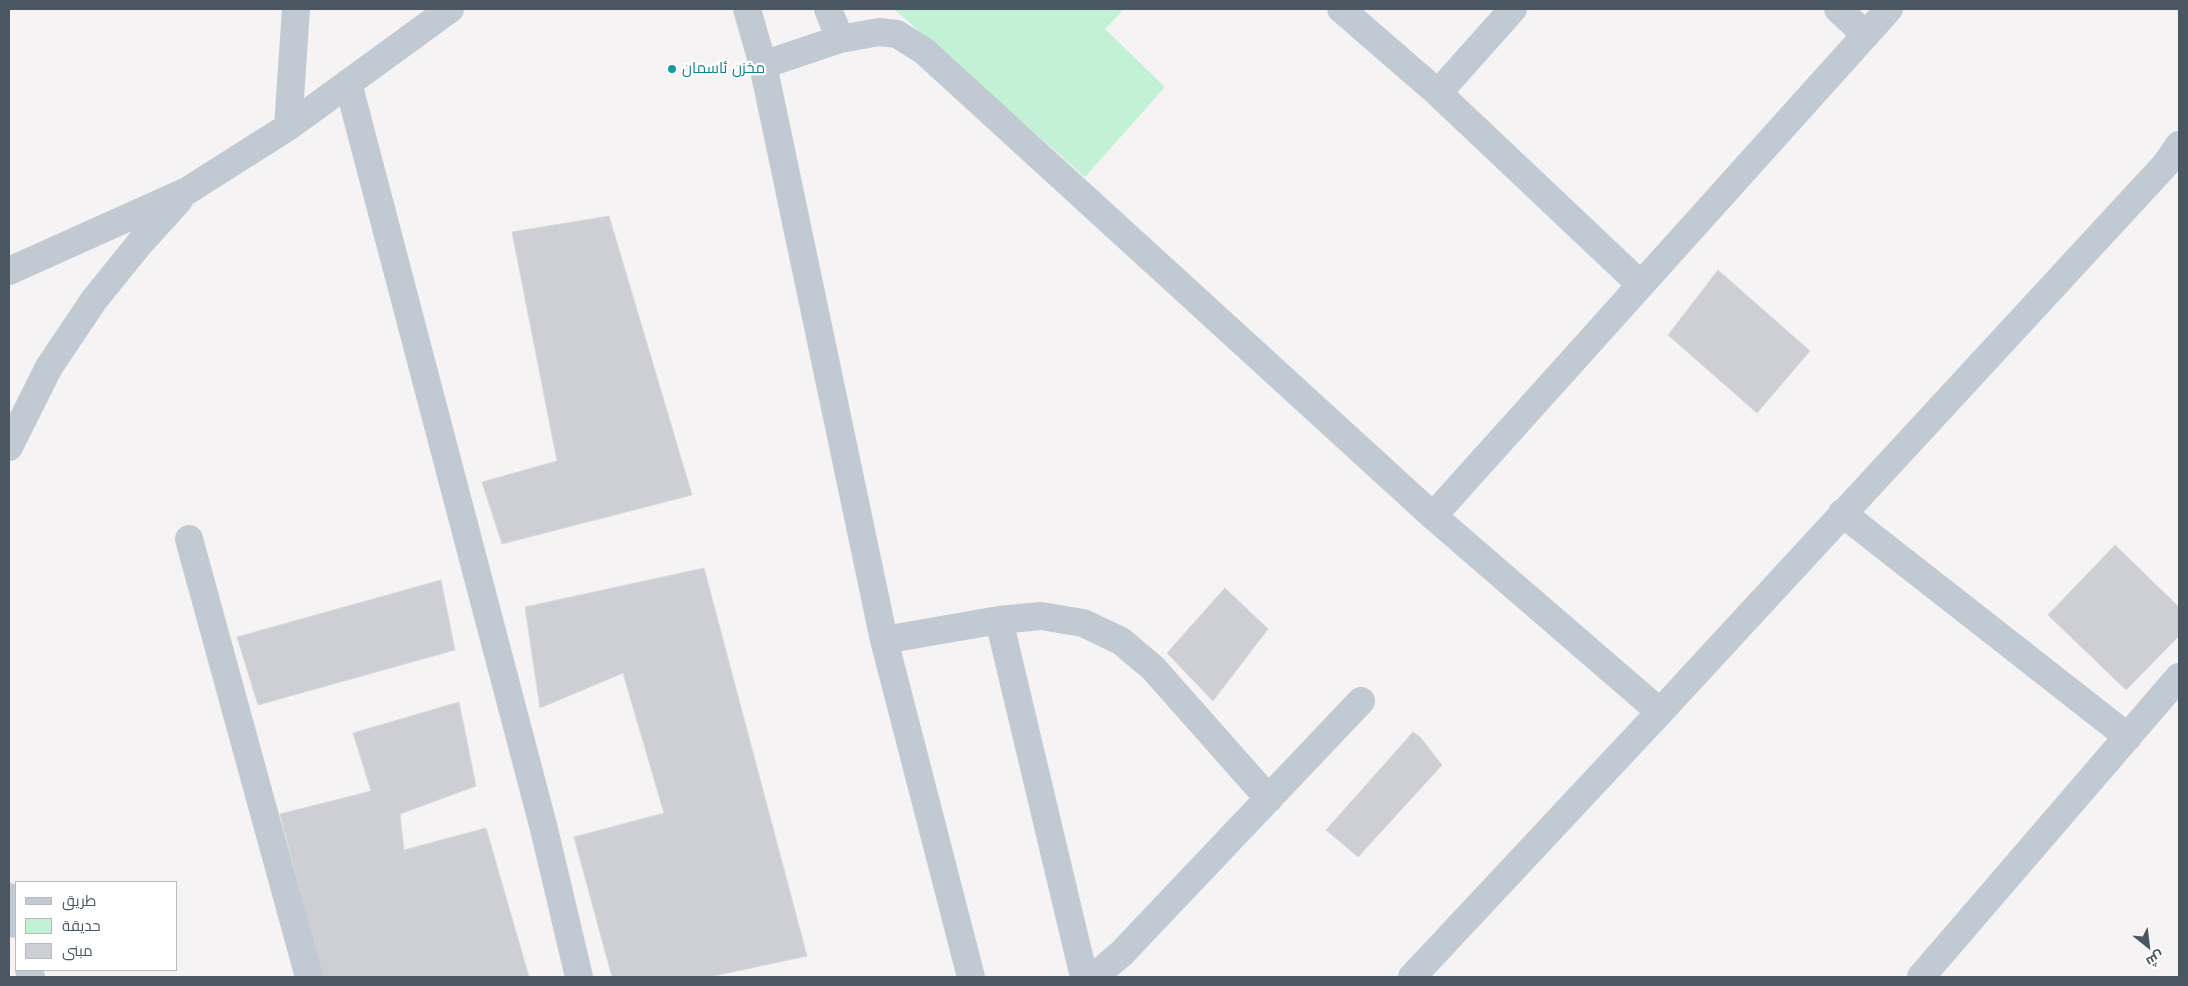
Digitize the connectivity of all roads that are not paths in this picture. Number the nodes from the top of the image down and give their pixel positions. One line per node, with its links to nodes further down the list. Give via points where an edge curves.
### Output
1 (296, 9): 14 (street)
2 (450, 9): 12 (street)
3 (747, 9): 11 (street)
4 (828, 9): 10 (street)
5 (1341, 9): 13 (street)
6 (1513, 9): 13 (street)
7 (1838, 9): 9 (street)
8 (1889, 9): 9 (street)
9 (1866, 35): 18 (street)
10 (840, 39): 11 (street); 21 (street, via 879,32 897,34 924,51)
11 (763, 66): 24 (street)
12 (348, 83): 14 (street); 33 (street, via 544,830)
13 (1438, 93): 18 (street)
14 (288, 127): 16 (street)
15 (2175, 161): 20 (street)
16 (187, 191): 17 (street); 19 (street, via 94,300 49,367)
17 (9, 271)
18 (1640, 284): 21 (street)
19 (9, 447)
20 (1842, 513): 27 (street); 28 (street)
21 (1433, 516): 27 (street)
22 (190, 539): 32 (street)
23 (999, 620): 24 (street); 29 (street, via 1041,616 1083,623 1121,641 1153,668); 35 (street)
24 (884, 640): 34 (street)
25 (2179, 678): 28 (street)
26 (1361, 701): 29 (street)
27 (1660, 712): 37 (street)
28 (2128, 737): 38 (street)
29 (1269, 799): 36 (street, via 1122,954)
30 (9, 897): 31 (street)
31 (15, 920)
32 (309, 977)
33 (579, 977)
34 (971, 977)
35 (1084, 977)
36 (1094, 977)
37 (1412, 977)
38 (1921, 977)

